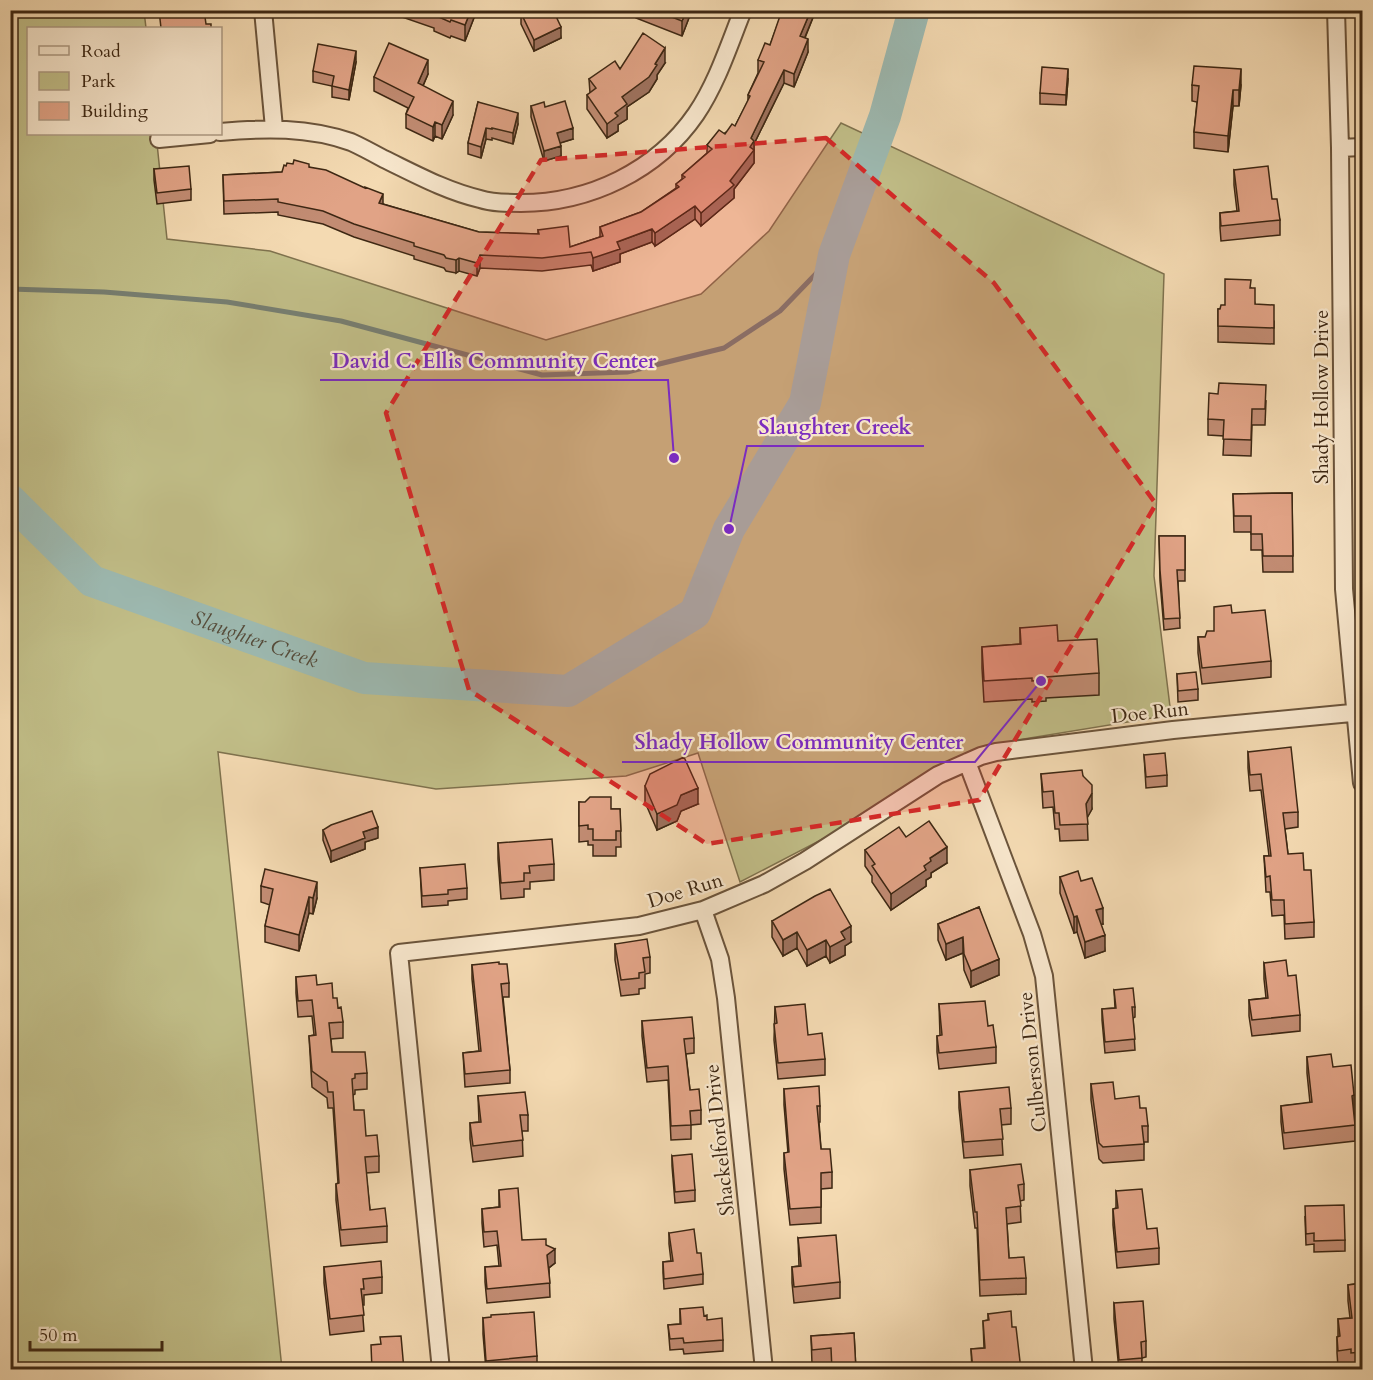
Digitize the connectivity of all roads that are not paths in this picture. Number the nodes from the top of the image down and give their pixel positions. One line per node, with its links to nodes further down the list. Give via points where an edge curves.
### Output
1 (263, 10): 4 (street)
2 (743, 10): 4 (street, via 707,98 679,136 638,170 589,194 534,203 481,200 431,182 351,142)
3 (1336, 10): 8 (street, Shady Hollow Drive)
4 (274, 128): 5 (street)
5 (222, 132)
6 (200, 135): 7 (street)
7 (159, 139)
8 (1340, 147): 9 (street); 10 (street, Shady Hollow Drive, via 1344,589)
9 (1362, 147)
10 (1359, 712): 11 (street, Doe Run, via 1053,744 996,752); 12 (street, Shady Hollow Drive)
11 (967, 762): 13 (street, Doe Run, via 915,789 806,861); 16 (street, Culberson Drive, via 1044,976)
12 (1362, 783)
13 (703, 910): 14 (street, Doe Run, via 639,926 399,953); 15 (street, Shackelford Drive, via 720,959 726,998)
14 (441, 1370)
15 (764, 1370)
16 (1084, 1370)

